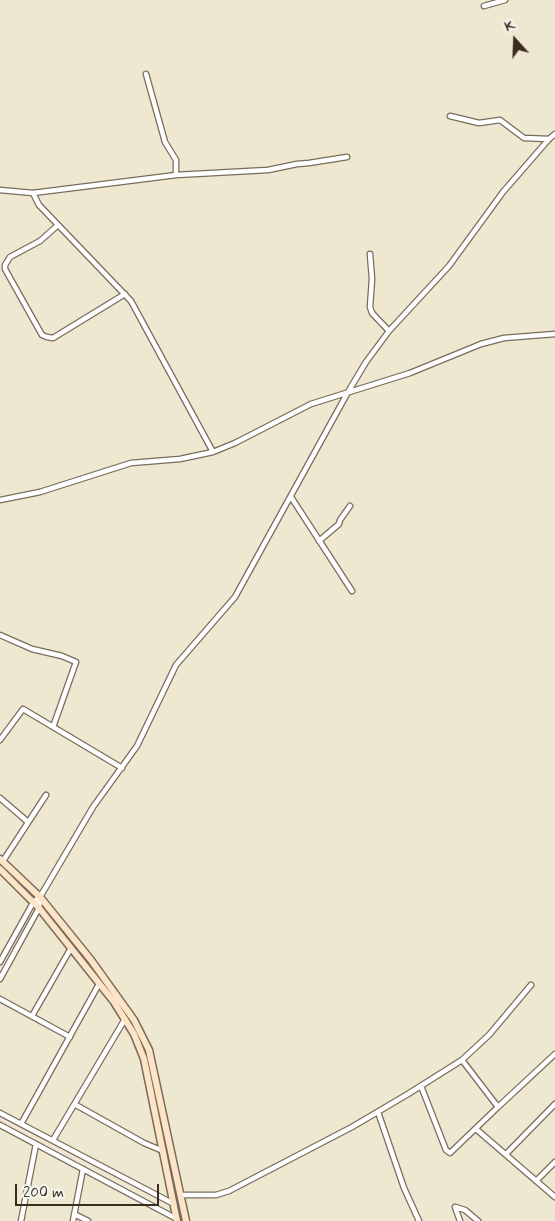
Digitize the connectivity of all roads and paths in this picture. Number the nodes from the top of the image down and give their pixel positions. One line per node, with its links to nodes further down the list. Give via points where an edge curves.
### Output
1 (505, 0): 2 (street)
2 (484, 6)
3 (146, 74): 8 (street, via 165,142 176,160)
4 (450, 116): 6 (street, via 479,123 500,120 524,138)
5 (555, 134): 6 (street)
6 (549, 139): 14 (street, via 503,192 449,266)
7 (347, 157): 8 (street, via 268,170)
8 (176, 176): 10 (street)
9 (0, 190): 10 (street)
10 (33, 193): 11 (street, via 39,205)
11 (58, 224): 13 (street); 13 (street, via 40,241 10,257 5,265 42,335 53,338)
12 (370, 254): 14 (street, via 370,307)
13 (125, 294): 17 (street)
14 (389, 331): 16 (street)
15 (555, 334): 16 (street, via 489,341 416,371)
16 (348, 392): 17 (street, via 311,404); 18 (street)
17 (213, 452): 19 (street, via 180,459 131,463 40,492)
18 (290, 497): 21 (street); 26 (street, via 236,597 176,665 137,746)
19 (0, 500)
20 (350, 506): 21 (street, via 339,524)
21 (320, 540): 22 (street)
22 (352, 591)
23 (0, 635): 24 (street, via 76,662)
24 (53, 727): 25 (street, via 22,709); 26 (street)
25 (0, 739)
26 (122, 768): 32 (street, via 93,807)
27 (46, 795): 29 (street)
28 (0, 798): 29 (street)
29 (28, 822): 30 (street)
30 (1, 860): 32 (street)
31 (0, 870): 33 (street)
32 (40, 897): 33 (street); 34 (street); 62 (street, via 113,990 134,1020 149,1050)
33 (34, 901): 34 (street); 36 (street)
34 (40, 908): 35 (street); 37 (street)
35 (71, 948): 38 (street); 41 (street)
36 (0, 962)
37 (0, 979)
38 (100, 984): 42 (street); 43 (street)
39 (531, 985): 45 (street, via 489,1035)
40 (0, 999): 41 (street)
41 (32, 1016): 43 (street)
42 (125, 1019): 48 (street); 57 (street, via 144,1059)
43 (70, 1037): 52 (street)
44 (555, 1054): 49 (street)
45 (462, 1060): 46 (street); 49 (street)
46 (421, 1086): 51 (street); 54 (street, via 447,1151 450,1152)
47 (555, 1104): 58 (street)
48 (76, 1105): 55 (street); 57 (street)
49 (498, 1107): 54 (street)
50 (0, 1112): 52 (street)
51 (378, 1112): 62 (street, via 230,1191 216,1195); 71 (street)
52 (22, 1124): 55 (street)
53 (0, 1125): 56 (street)
54 (476, 1129): 58 (street)
55 (53, 1140): 64 (street)
56 (36, 1144): 60 (street); 67 (street)
57 (164, 1151): 64 (street)
58 (506, 1154): 61 (street)
59 (555, 1162): 61 (street)
60 (83, 1169): 65 (street); 66 (street)
61 (536, 1181): 63 (street)
62 (181, 1195): 70 (street)
63 (555, 1197)
64 (174, 1204): 66 (street)
65 (74, 1214): 68 (street); 69 (street)
66 (177, 1220)
67 (21, 1221)
68 (73, 1221)
69 (88, 1221)
70 (186, 1221)
71 (419, 1221)
72 (460, 1221): 73 (street, via 455,1207 465,1210)
73 (478, 1221)

